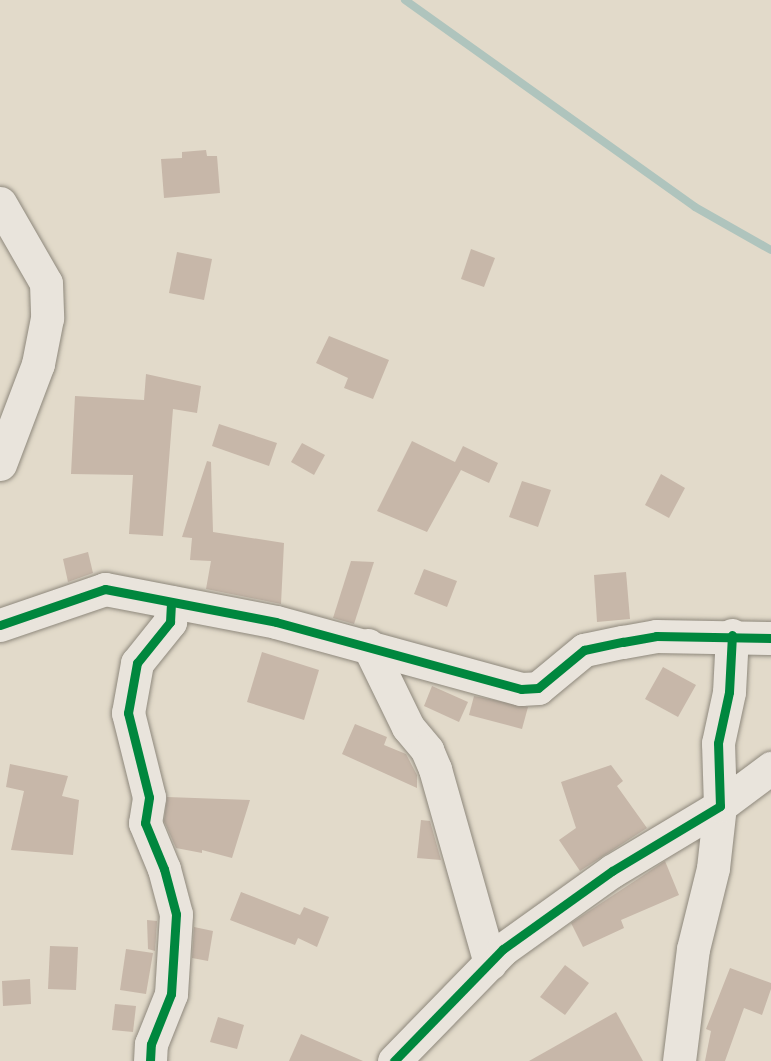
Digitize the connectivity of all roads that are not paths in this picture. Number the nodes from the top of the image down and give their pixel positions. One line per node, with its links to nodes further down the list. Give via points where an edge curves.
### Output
1 (0, 203): 2 (street, via 46,283 47,318 38,364)
2 (0, 464)
3 (171, 602): 4 (street, via 105,589); 7 (street); 11 (street, via 170,622 137,663 129,713 149,798 145,823 164,869 176,914 171,994 151,1044)
4 (0, 625)
5 (732, 635): 6 (street); 7 (street, via 656,636 584,650 538,688 521,689 468,677); 9 (street, via 729,692 718,742)
6 (771, 638)
7 (368, 645): 10 (street, via 408,727 427,750 435,769)
8 (771, 768): 9 (street)
9 (720, 806): 10 (street, via 593,884 503,949); 13 (street, via 713,868 693,949)
10 (490, 963): 12 (street)
11 (150, 1061)
12 (394, 1061)
13 (679, 1061)

